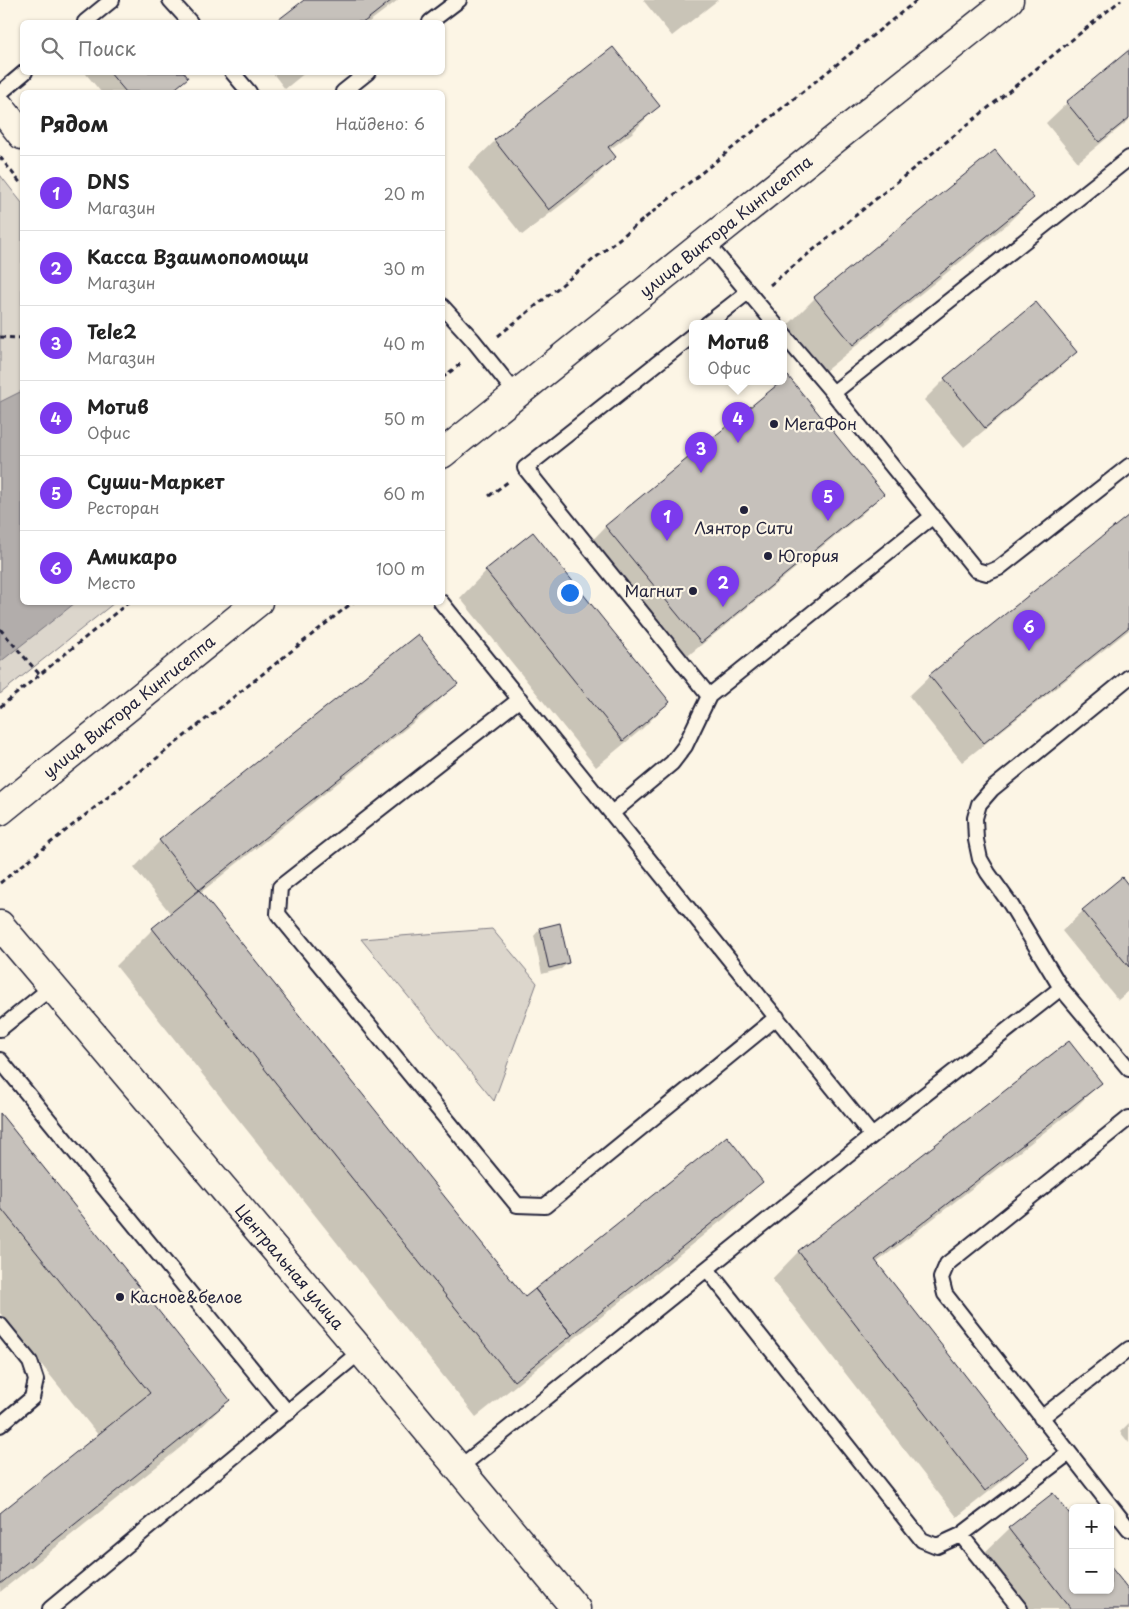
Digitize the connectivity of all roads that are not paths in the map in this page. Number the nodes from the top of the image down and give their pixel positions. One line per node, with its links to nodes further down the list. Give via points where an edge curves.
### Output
1 (112, 0): 5 (lane)
2 (170, 0): 6 (lane)
3 (459, 0): 7 (lane)
4 (1009, 0): 17 (street, улица Виктора Кингисеппа)
5 (87, 20)
6 (188, 20)
7 (433, 20)
8 (21, 75): 13 (lane)
9 (235, 75): 11 (lane)
10 (364, 75): 12 (lane)
11 (247, 90)
12 (346, 90)
13 (0, 93)
14 (0, 107): 15 (street)
15 (20, 132)
16 (1129, 158): 24 (lane)
17 (706, 242): 18 (lane); 25 (street, улица Виктора Кингисеппа)
18 (748, 292): 20 (lane); 21 (lane)
19 (445, 309): 25 (lane)
20 (712, 320)
21 (772, 320)
22 (689, 338): 32 (lane, via 525,468)
23 (787, 339): 24 (lane)
24 (833, 393): 28 (lane)
25 (517, 395): 26 (street, улица Виктора Кингисеппа)
26 (445, 452)
27 (1129, 466): 28 (lane, via 999,568 987,573 976,570)
28 (933, 516): 32 (lane)
29 (254, 605): 34 (street, улица Виктора Кингисеппа)
30 (443, 605): 33 (lane)
31 (1129, 677): 38 (lane, via 992,789 979,804 976,840 980,859)
32 (709, 696): 35 (lane, via 685,746 672,763)
33 (520, 699): 35 (lane); 39 (lane, via 280,887 278,914 284,922 516,1206 545,1206)
34 (0, 811)
35 (612, 813): 39 (lane)
36 (0, 925): 37 (street, Центральная улица)
37 (53, 986): 40 (lane); 48 (street, Центральная улица)
38 (1061, 988): 42 (lane); 44 (lane)
39 (777, 1018): 44 (lane)
40 (0, 1029)
41 (0, 1060): 49 (lane)
42 (1129, 1069)
43 (1129, 1118): 50 (lane, via 946,1264 941,1278 945,1294)
44 (872, 1136): 45 (lane)
45 (707, 1269): 53 (lane); 55 (lane, via 922,1540 937,1546)
46 (0, 1325): 51 (lane, via 30,1362 36,1380 32,1398)
47 (1129, 1349): 50 (lane)
48 (361, 1351): 49 (lane); 53 (street, Центральная улица)
49 (288, 1414): 56 (lane)
50 (1041, 1418): 52 (lane)
51 (0, 1425)
52 (1069, 1453): 54 (lane); 55 (lane)
53 (459, 1468): 57 (street, Центральная улица)
54 (1129, 1529)
55 (960, 1535): 58 (lane)
56 (50, 1609)
57 (576, 1609)
58 (1020, 1609)

